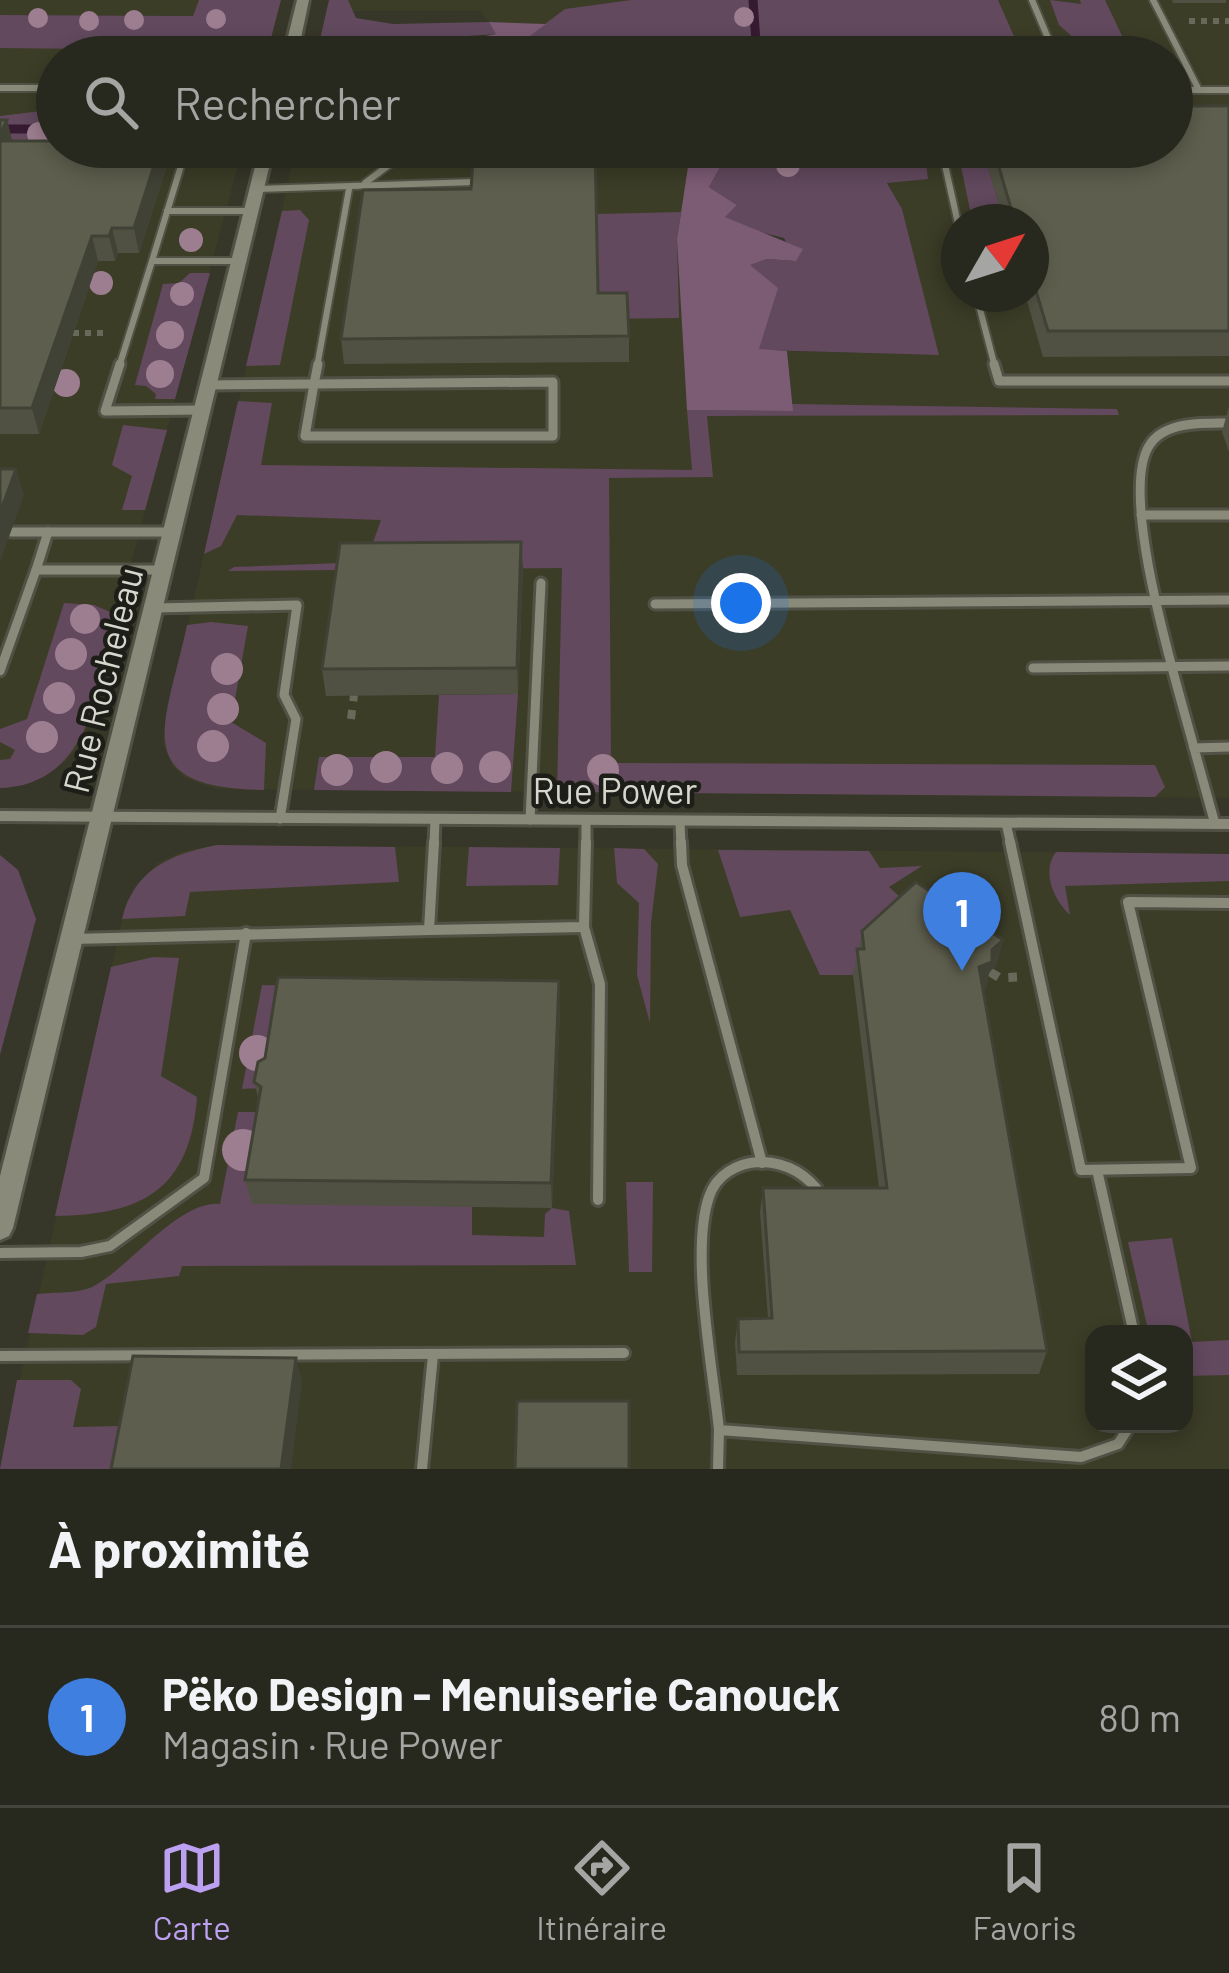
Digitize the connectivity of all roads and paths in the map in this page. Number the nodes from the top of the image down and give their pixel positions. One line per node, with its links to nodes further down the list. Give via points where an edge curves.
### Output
1 (303, 0): 6 (street)
2 (1031, 0): 7 (lane)
3 (1154, 0): 4 (lane)
4 (1164, 21): 5 (path); 8 (lane)
5 (1229, 21)
6 (295, 36)
7 (1047, 36)
8 (1172, 36)
9 (1193, 78): 13 (lane)
10 (0, 88): 11 (lane)
11 (36, 88)
12 (1193, 90): 13 (lane)
13 (1199, 90): 14 (lane)
14 (1228, 92)
15 (180, 168): 24 (lane)
16 (262, 168): 22 (street, Rue Rocheleau)
17 (385, 168): 20 (lane)
18 (946, 168): 23 (lane)
19 (474, 182): 20 (lane)
20 (365, 183): 21 (lane)
21 (349, 189): 22 (lane); 29 (lane)
22 (255, 200): 24 (lane); 26 (street, Rue Rocheleau)
23 (954, 204)
24 (167, 211): 25 (lane)
25 (152, 261): 26 (lane); 31 (lane, via 105,411)
26 (239, 262): 30 (street, Rue Rocheleau)
27 (981, 312): 28 (lane, via 1000,381)
28 (1229, 381)
29 (314, 384): 29 (lane, via 553,382 553,436 304,436); 30 (lane)
30 (209, 385): 31 (street, Rue Rocheleau)
31 (203, 410): 37 (street, Rue Rocheleau)
32 (1229, 423): 33 (lane, via 1180,428 1150,442 1142,455)
33 (1141, 515): 34 (lane); 41 (lane)
34 (1229, 515)
35 (11, 532): 36 (lane)
36 (48, 532): 37 (lane); 39 (lane)
37 (173, 532): 38 (street, Rue Rocheleau)
38 (164, 569): 39 (lane); 44 (street, Rue Rocheleau)
39 (35, 570): 48 (lane)
40 (542, 583): 57 (lane)
41 (1156, 599): 42 (lane); 43 (lane); 46 (lane)
42 (1229, 600)
43 (655, 604)
44 (155, 608): 54 (street, Rue Rocheleau); 55 (lane, via 297,605 284,695 296,719)
45 (1229, 666): 46 (lane)
46 (1174, 667): 47 (lane); 52 (lane)
47 (1033, 668)
48 (0, 671)
49 (354, 695): 50 (path)
50 (351, 719)
51 (1229, 747): 52 (lane)
52 (1194, 748): 61 (lane)
53 (0, 817): 54 (street, Rue Power)
54 (103, 818): 55 (street, Rue Power); 66 (street, Rue Rocheleau)
55 (280, 819): 56 (street, Rue Power)
56 (435, 820): 57 (street, Rue Power); 64 (lane)
57 (530, 820): 58 (street, Rue Power)
58 (586, 820): 59 (street, Rue Power); 63 (lane)
59 (680, 822): 60 (street, Rue Power); 68 (lane, via 682,865)
60 (1006, 823): 61 (street, Rue Power); 69 (lane, via 1081,1170)
61 (1222, 824)
62 (1229, 903): 69 (lane, via 1128,902 1191,1168)
63 (584, 927): 64 (lane); 70 (lane, via 600,984)
64 (429, 930): 65 (lane)
65 (246, 933): 66 (lane); 73 (lane, via 204,1178 110,1246)
66 (73, 939): 67 (street, Rue Rocheleau)
67 (10, 1146): 72 (street, Rue Rocheleau)
68 (761, 1163): 71 (lane, via 800,1169); 78 (lane, via 722,1176 709,1195 704,1237)
69 (1097, 1170): 74 (lane)
70 (598, 1201)
71 (828, 1212)
72 (0, 1228)
73 (0, 1252)
74 (1132, 1325)
75 (624, 1353): 76 (lane)
76 (433, 1355): 77 (lane); 80 (lane)
77 (0, 1356)
78 (719, 1430): 79 (lane, via 1082,1457 1107,1452); 81 (lane)
79 (1128, 1433)
80 (422, 1469)
81 (718, 1469)

